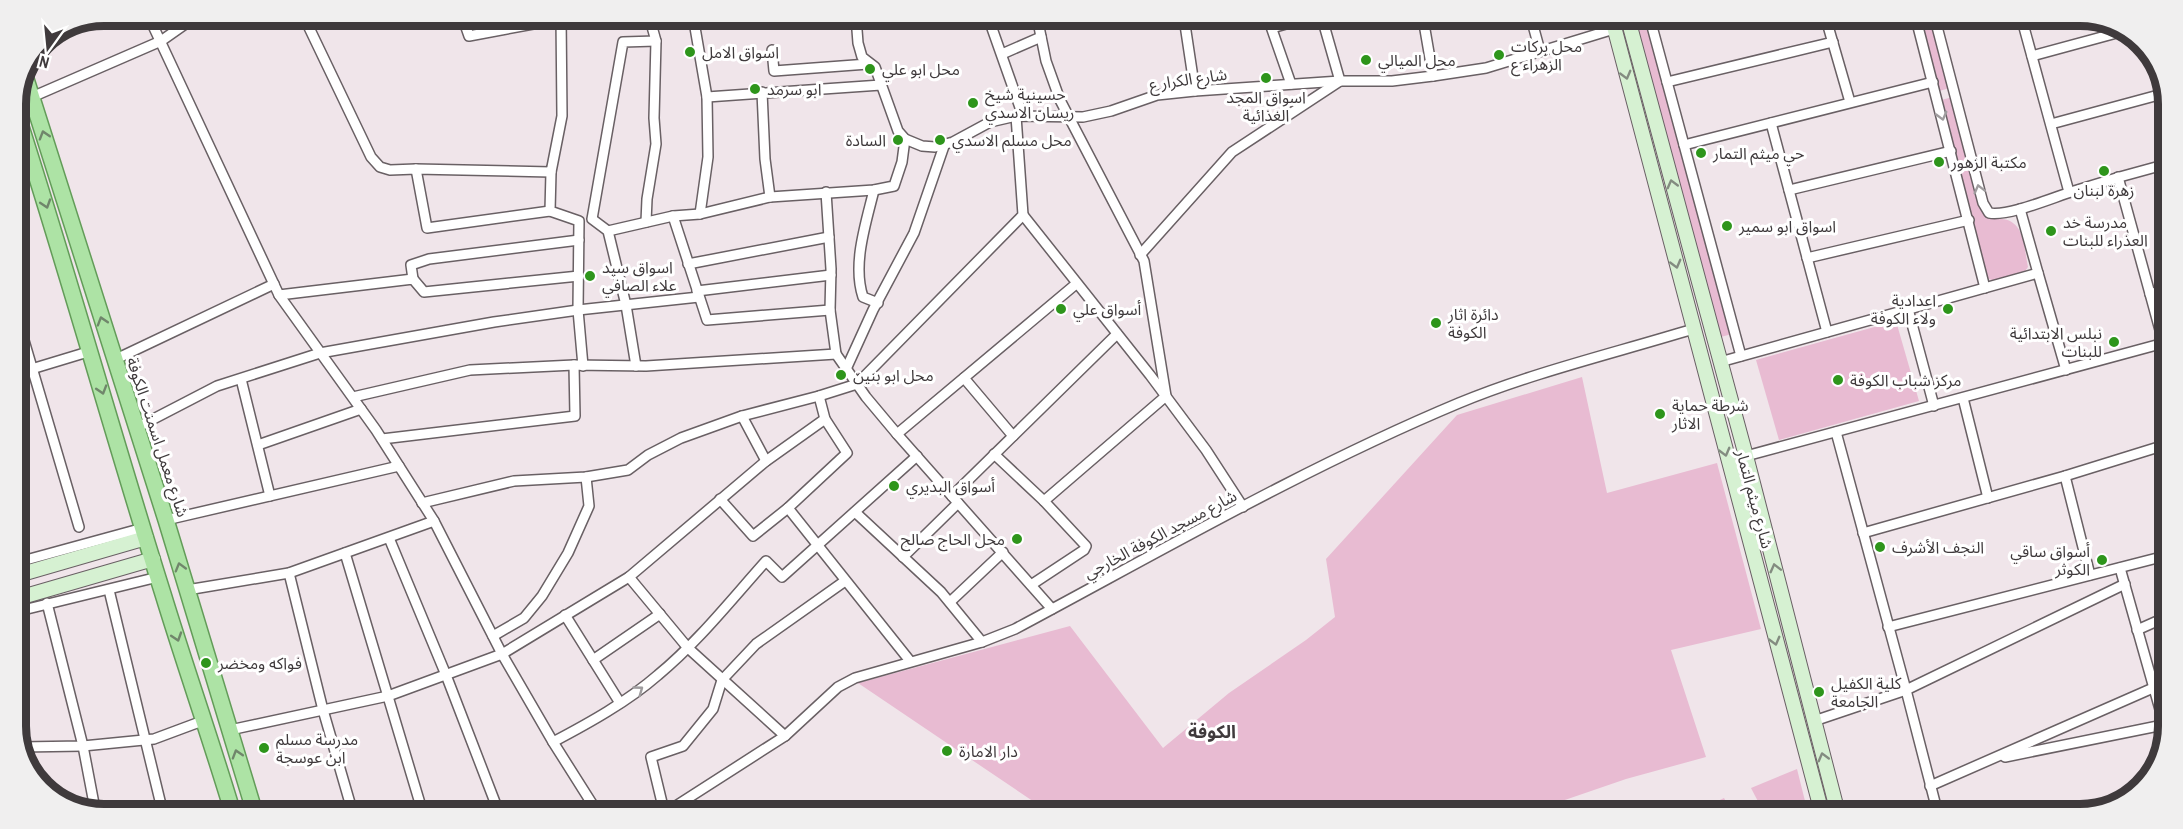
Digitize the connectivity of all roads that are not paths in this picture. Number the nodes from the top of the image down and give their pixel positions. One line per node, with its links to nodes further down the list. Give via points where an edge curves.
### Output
1 (154, 26): 28 (street)
2 (182, 26): 28 (street)
3 (308, 26): 61 (street, via 371,157 390,170)
4 (466, 26): 5 (street, via 469,36)
5 (523, 26)
6 (561, 26): 62 (street, via 562,116)
7 (652, 26): 29 (street)
8 (695, 26): 49 (street)
9 (857, 26): 35 (street, via 862,57)
10 (991, 26): 33 (street)
11 (1038, 26): 27 (street)
12 (1185, 26): 43 (street)
13 (1279, 26): 25 (street)
14 (1324, 26): 37 (street)
15 (1425, 26): 36 (street)
16 (1533, 26): 32 (street)
17 (1608, 26): 32 (street, شارع الكرار ع)
18 (1614, 26): 101 (street, شارع ميثم التمار, one-way to 101)
19 (1630, 26): 111 (street, شارع ميثم التمار, one-way to 19)
20 (1652, 26): 38 (street)
21 (1828, 26): 30 (street)
22 (1918, 26): 39 (street)
23 (1937, 26): 45 (street)
24 (2024, 26): 34 (street)
25 (1272, 28): 40 (street)
26 (2114, 34): 34 (street)
27 (1041, 37): 33 (street); 52 (street, via 1046,61)
28 (161, 41): 48 (street); 88 (street)
29 (656, 41): 74 (street, via 623,42); 77 (street, via 656,144)
30 (1833, 42): 38 (street); 50 (street)
31 (772, 50): 35 (street, via 774,71)
32 (1540, 51): 36 (street, شارع الكرار ع, via 1486,68)
33 (1002, 54): 51 (street)
34 (2032, 56): 54 (street)
35 (868, 64): 42 (street, via 875,67)
36 (1434, 76): 37 (street, شارع الكرار ع)
37 (1340, 81): 40 (street, شارع الكرار ع); 81 (street, via 1232,152)
38 (1667, 82): 57 (street)
39 (1933, 82): 46 (street); 50 (street)
40 (1291, 84): 43 (street, شارع الكرار ع)
41 (28, 85): 48 (main road, شارع معمل اسمنت الكوفة)
42 (881, 85): 44 (street); 55 (street, via 898,131)
43 (1195, 90): 52 (street, شارع الكرار ع, via 1157,95 1111,111)
44 (762, 92): 49 (street); 68 (street)
45 (1955, 92): 46 (street); 69 (street, one-way to 45, via 1992,214 1986,211)
46 (1937, 96): 59 (street, one-way to 59)
47 (2157, 96): 54 (street)
48 (32, 97): 110 (main road, شارع معمل اسمنت الكوفة, one-way to 48)
49 (707, 97): 71 (street, via 708,157)
50 (1850, 102): 53 (street)
51 (1020, 116): 52 (street, شارع الكرار ع); 58 (street, شارع الكرار ع, via 990,122); 72 (street)
52 (1071, 118): 81 (street)
53 (1770, 123): 57 (street); 65 (street)
54 (2051, 124): 67 (street)
55 (905, 139): 58 (street, via 927,147); 64 (street, via 894,186)
56 (26, 144): 106 (main road, one-way to 106)
57 (1684, 145): 109 (street)
58 (944, 146): 95 (street, via 914,232)
59 (1951, 151): 65 (street); 75 (street)
60 (2157, 167): 63 (street)
61 (416, 169): 62 (street); 70 (street, via 427,228)
62 (551, 172): 70 (street)
63 (2118, 177): 67 (street); 93 (street)
64 (874, 190): 66 (street); 95 (street, via 858,281 863,297)
65 (1788, 190): 82 (street)
66 (826, 192): 68 (street); 79 (street)
67 (2069, 192): 69 (street)
68 (770, 197): 71 (street)
69 (2020, 209): 84 (street)
70 (550, 211): 76 (street)
71 (700, 214): 73 (street)
72 (1023, 215): 89 (street); 120 (street)
73 (673, 216): 77 (street); 83 (street)
74 (592, 219): 76 (street); 78 (street)
75 (1969, 220): 82 (street); 90 (street)
76 (579, 221): 80 (street)
77 (646, 222): 78 (street)
78 (608, 231): 96 (street)
79 (829, 237): 83 (street); 85 (street)
80 (579, 240): 86 (street); 87 (street, via 429,259 411,265)
81 (1140, 255): 122 (street)
82 (1807, 258): 102 (street)
83 (688, 264): 92 (street)
84 (2038, 273): 90 (street); 116 (street)
85 (831, 275): 92 (street); 99 (street)
86 (579, 276): 87 (street, via 424,292); 98 (street)
87 (413, 279): 94 (street)
88 (274, 284): 94 (street); 110 (street)
89 (1076, 284): 103 (street); 118 (street)
90 (1985, 288): 97 (street)
91 (2157, 292): 93 (street)
92 (698, 294): 96 (street); 99 (street, via 707,320)
93 (2150, 294): 100 (street)
94 (279, 295): 107 (street)
95 (878, 303): 114 (street)
96 (626, 305): 98 (street); 113 (street)
97 (1908, 309): 102 (street); 125 (street)
98 (578, 310): 107 (street); 112 (street)
99 (830, 310): 108 (street)
100 (2157, 320)
101 (1693, 329): 151 (street, شارع مسجد الكوفة الخارجي, via 1460,403); 186 (street, شارع ميثم التمار, one-way to 186)
102 (1827, 332): 109 (street)
103 (1117, 334): 122 (street); 132 (street)
104 (26, 346): 115 (street)
105 (2157, 349): 116 (street)
106 (90, 351): 115 (street); 142 (main road, one-way to 142)
107 (320, 353): 119 (street); 123 (street)
108 (836, 354): 113 (street); 114 (street)
109 (1741, 356): 111 (street)
110 (114, 360): 129 (main road, شارع معمل اسمنت الكوفة)
111 (1720, 362): 138 (street, شارع ميثم التمار)
112 (578, 365): 113 (street); 123 (street, via 470,370); 133 (street, via 575,416)
113 (636, 366)
114 (847, 367): 120 (street)
115 (33, 369): 117 (street); 157 (street)
116 (2066, 370): 124 (street)
117 (26, 371)
118 (964, 378): 131 (street); 132 (street)
119 (241, 379): 129 (street, via 217,386); 134 (street)
120 (857, 384): 121 (street); 131 (street)
121 (819, 396): 127 (street); 128 (street)
122 (1166, 396): 149 (street); 151 (street)
123 (353, 397): 126 (street)
124 (1963, 398): 125 (street); 146 (street)
125 (1934, 406): 130 (street)
126 (361, 409): 133 (street); 134 (street)
127 (742, 416): 139 (street); 144 (street, via 681,438 648,454 628,470)
128 (825, 419): 139 (street); 152 (street, via 847,453)
129 (136, 428): 141 (main road, شارع معمل اسمنت الكوفة)
130 (1836, 432): 138 (street); 158 (street)
131 (897, 434): 137 (street)
132 (1013, 436): 136 (street)
133 (382, 439): 140 (street)
134 (258, 445): 145 (street)
135 (2158, 447): 143 (street)
136 (994, 454): 148 (street); 149 (street)
137 (917, 456): 148 (street); 154 (street)
138 (1746, 456): 183 (street, شارع ميثم التمار, one-way to 138)
139 (766, 461): 147 (street)
140 (399, 466): 145 (street); 150 (street)
141 (149, 468): 142 (main road, via 141,475); 153 (main road, شارع معمل اسمنت الكوفة)
142 (127, 474): 156 (main road)
143 (2065, 476): 146 (street); 172 (street)
144 (586, 477): 150 (street, via 514,481); 192 (street, via 589,506 568,553 524,618)
145 (270, 496): 153 (street)
146 (1988, 498): 158 (street)
147 (720, 499): 152 (street, via 753,536); 174 (street)
148 (955, 499): 162 (street); 164 (street)
149 (1044, 501): 177 (street, via 1086,546)
150 (422, 503): 155 (street)
151 (1243, 507): 185 (street, شارع مسجد الكوفة الخارجي)
152 (788, 508): 161 (street)
153 (164, 512): 156 (main road, via 148,504); 179 (main road, شارع معمل اسمنت الكوفة, one-way to 153)
154 (855, 512): 161 (street); 164 (street)
155 (434, 521): 159 (street); 192 (street)
156 (143, 526): 160 (street); 166 (main road); 167 (street)
157 (79, 527)
158 (1863, 532): 190 (street)
159 (389, 538): 163 (street); 198 (street)
160 (121, 546): 168 (street); 170 (street)
161 (817, 546): 175 (street); 194 (street, via 782,577 766,561)
162 (1003, 552): 177 (street); 181 (street)
163 (345, 553): 171 (street); 202 (street)
164 (903, 557): 181 (street)
165 (2158, 558): 169 (street)
166 (153, 559): 168 (street); 173 (main road)
167 (26, 560)
168 (128, 566): 180 (street)
169 (2121, 568): 172 (street); 176 (street)
170 (26, 573)
171 (288, 573): 179 (street); 205 (street)
172 (2090, 575): 190 (street)
173 (158, 577): 178 (street); 206 (main road, one-way to 206)
174 (628, 577): 187 (street); 188 (street)
175 (845, 581): 197 (street); 199 (street, via 756,644)
176 (2125, 584): 191 (street); 201 (street)
177 (1031, 585): 185 (street)
178 (109, 590): 182 (street); 211 (street)
179 (187, 590): 209 (main road, شارع معمل اسمنت الكوفة)
180 (26, 596)
181 (950, 602): 193 (street)
182 (47, 603): 184 (street); 213 (street)
183 (1785, 608): 186 (street); 207 (street, شارع ميثم التمار)
184 (26, 609)
185 (1052, 609): 193 (street, شارع مسجد الكوفة الخارجي)
186 (1768, 612): 227 (street, شارع ميثم التمار, one-way to 227)
187 (660, 614): 194 (street); 196 (street)
188 (565, 615): 195 (street); 196 (street)
189 (2158, 621): 191 (street)
190 (1888, 627): 201 (street)
191 (2137, 630): 200 (street)
192 (493, 636): 195 (street)
193 (982, 642): 197 (street, شارع مسجد الكوفة الخارجي)
194 (688, 648): 199 (street); 203 (street, one-way to 194)
195 (502, 654): 198 (street); 212 (street)
196 (593, 660): 203 (street)
197 (910, 661): 210 (street, شارع مسجد الكوفة الخارجي, via 838,687)
198 (446, 675): 202 (street); 223 (street)
199 (722, 680): 210 (street); 225 (street, via 713,709 683,746 651,757)
200 (2153, 688): 204 (street); 215 (street)
201 (1906, 690): 207 (street); 216 (street)
202 (388, 696): 205 (street); 222 (street)
203 (620, 703): 212 (street)
204 (2158, 704)
205 (323, 710): 209 (street); 221 (street)
206 (205, 720): 211 (street); 219 (main road)
207 (1814, 721): 228 (street, شارع ميثم التمار, one-way to 207)
208 (2158, 726): 215 (street)
209 (230, 730): 220 (main road, شارع معمل اسمنت الكوفة, one-way to 209)
210 (785, 736): 226 (street, شارع مسجد الكوفة الخارجي)
211 (146, 740): 213 (street); 218 (street)
212 (553, 742): 224 (street)
213 (83, 746): 214 (street); 217 (street)
214 (28, 747)
215 (1988, 760): 216 (street)
216 (1930, 786): 229 (street)
217 (94, 803)
218 (161, 804)
219 (230, 804)
220 (252, 804)
221 (350, 804)
222 (420, 804)
223 (496, 804)
224 (592, 804)
225 (664, 804)
226 (677, 804)
227 (1820, 804)
228 (1836, 804)
229 (1935, 804)

